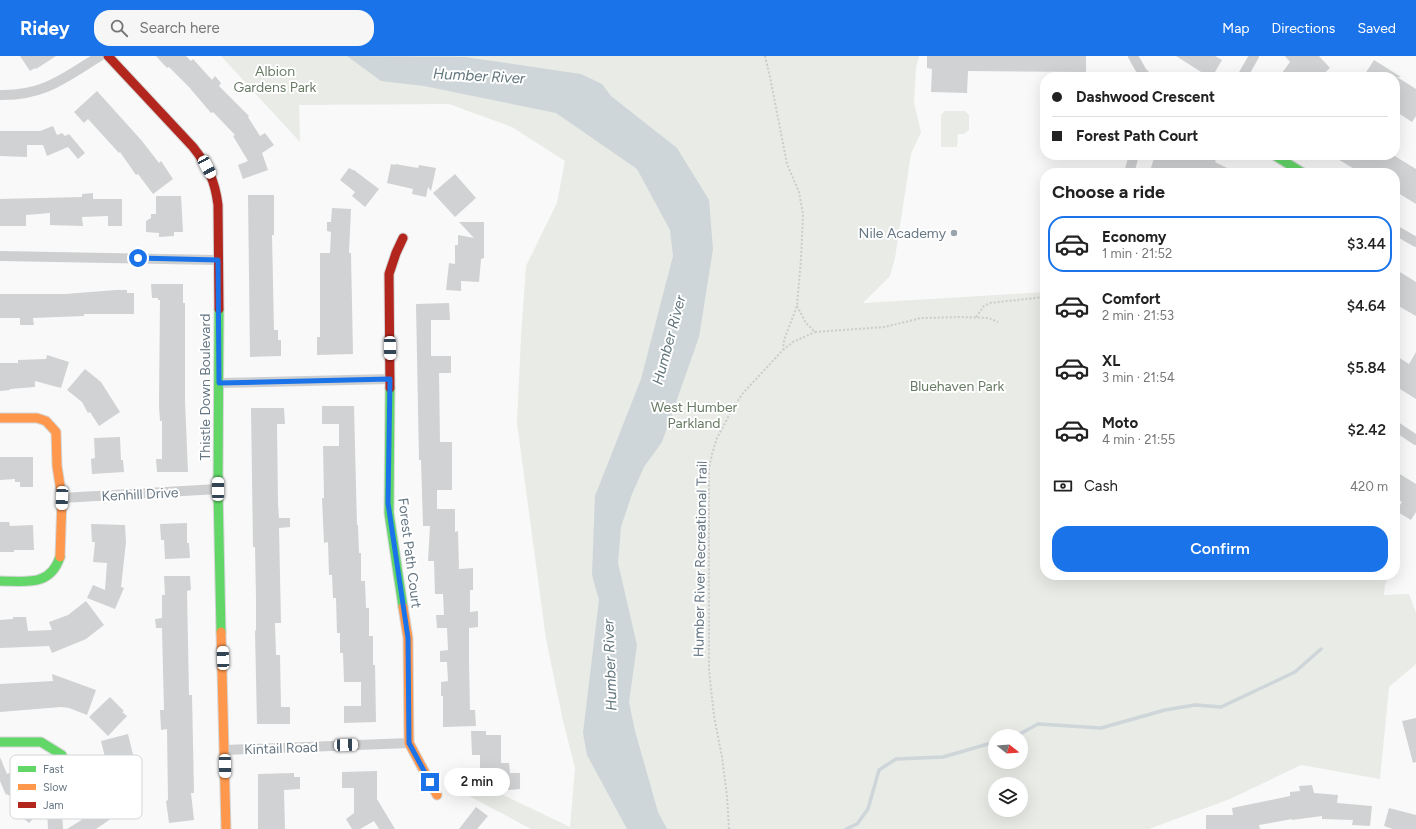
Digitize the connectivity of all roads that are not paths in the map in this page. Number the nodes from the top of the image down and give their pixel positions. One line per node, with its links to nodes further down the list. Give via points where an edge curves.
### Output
1 (100, 56): 7 (street, via 54,84 28,93)
2 (108, 56): 14 (street, Thistle Down Boulevard, via 193,147 205,165 216,189)
3 (1133, 56): 5 (street)
4 (1254, 56): 6 (street)
5 (1142, 72)
6 (1245, 72)
7 (0, 95)
8 (1282, 160): 9 (street)
9 (1295, 168)
10 (1400, 233): 12 (street)
11 (403, 238): 15 (street, Forest Path Court, via 389,274)
12 (1416, 242)
13 (0, 256): 14 (street)
14 (218, 260): 16 (street, Thistle Down Boulevard)
15 (390, 379): 16 (street); 24 (street, Forest Path Court, via 388,503 408,638)
16 (219, 383): 20 (street, Thistle Down Boulevard)
17 (0, 418): 21 (street, via 37,418 46,421 56,432 57,466)
18 (1400, 429): 19 (street)
19 (1416, 440)
20 (218, 489): 21 (street, Kenhill Drive); 25 (street, Thistle Down Boulevard)
21 (62, 498): 22 (street, via 60,556 56,568 45,578)
22 (0, 581)
23 (0, 742): 26 (street, via 41,742)
24 (409, 743): 25 (street, Kintail Road); 27 (street, Forest Path Court)
25 (225, 750): 28 (street, Thistle Down Boulevard)
26 (62, 754)
27 (437, 795)
28 (226, 829)

